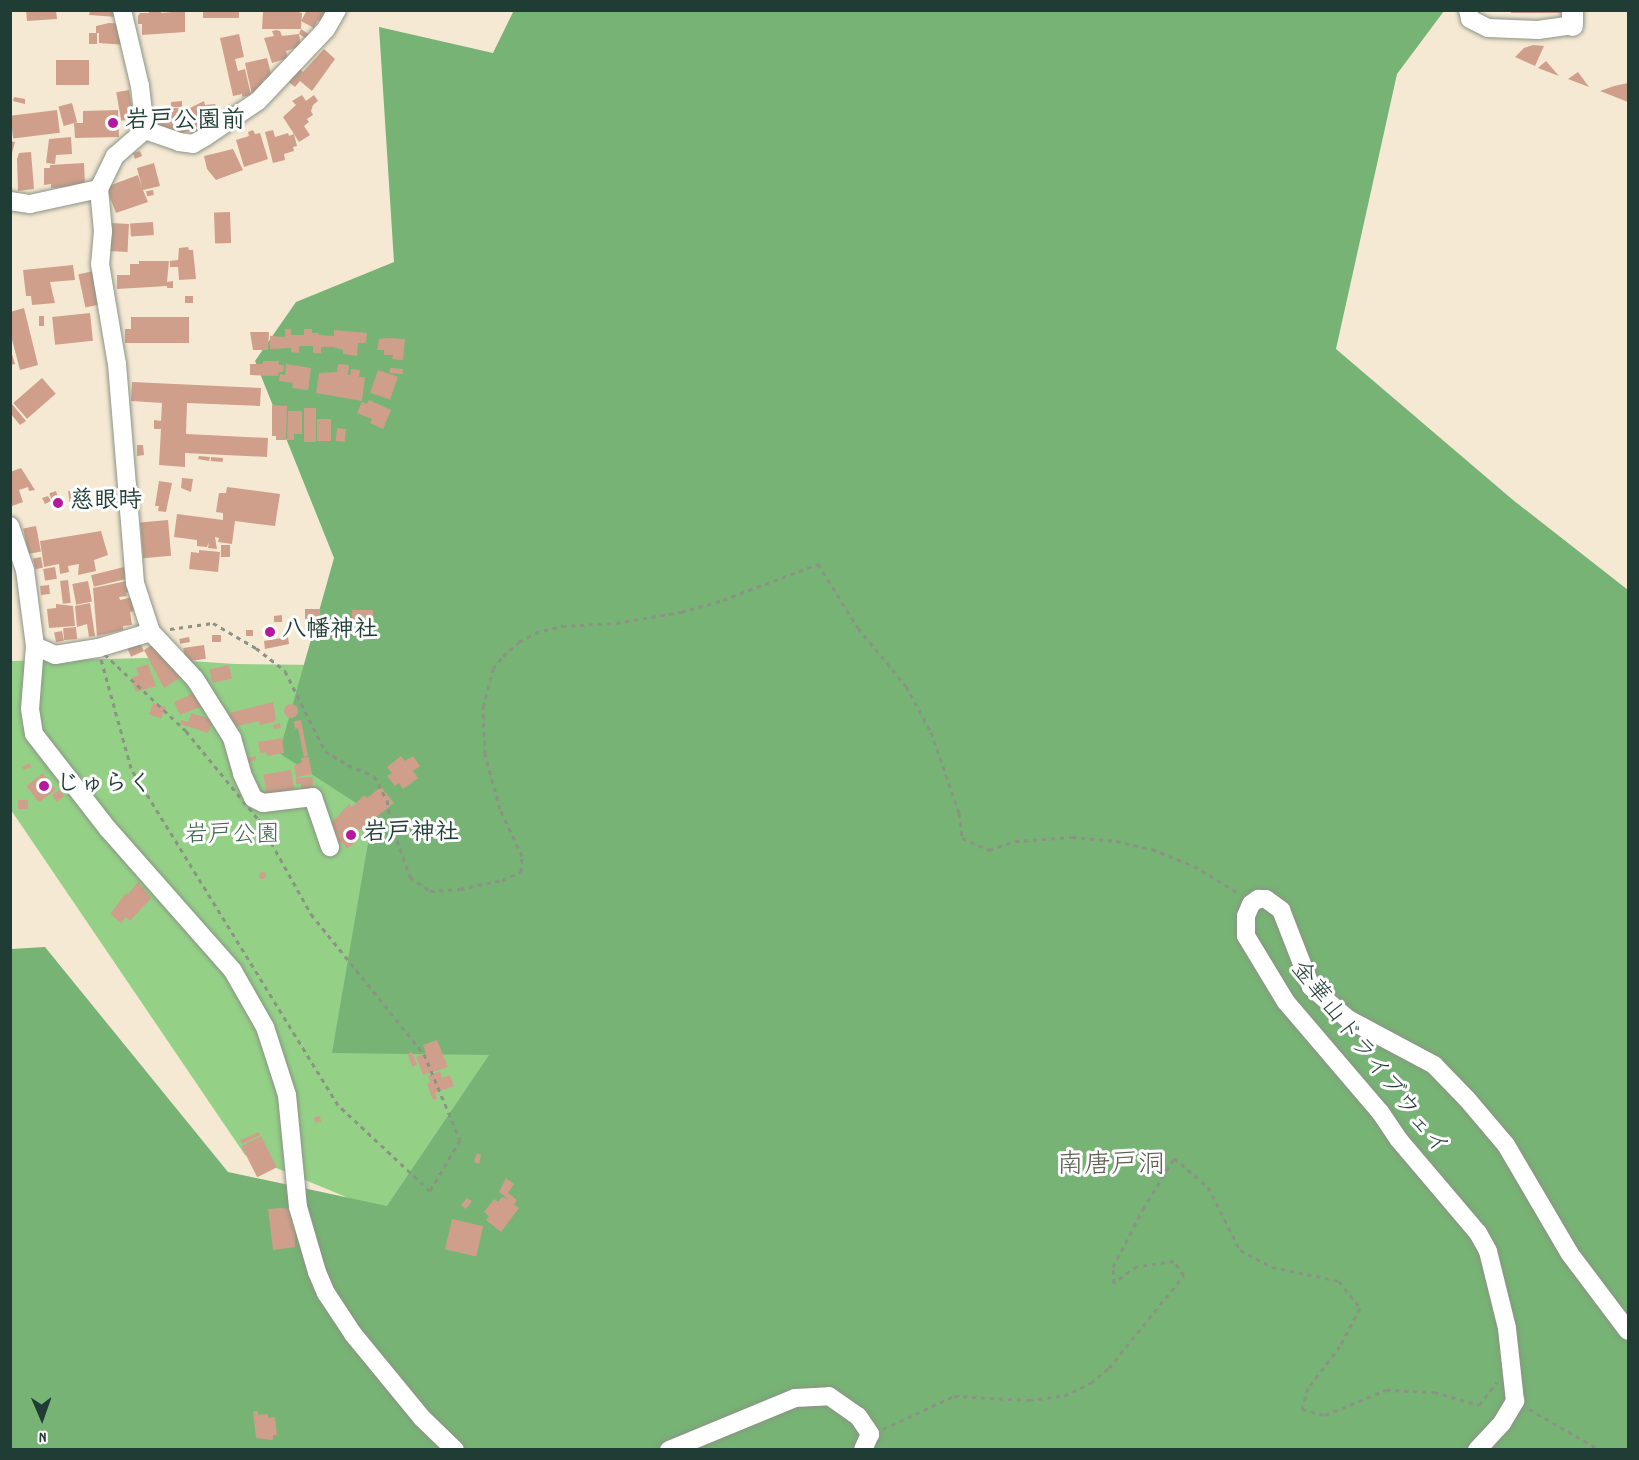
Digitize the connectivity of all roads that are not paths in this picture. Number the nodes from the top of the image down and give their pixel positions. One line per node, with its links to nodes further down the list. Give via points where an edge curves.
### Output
1 (122, 10): 5 (street, via 140,86)
2 (337, 10): 5 (street, via 326,29 258,101 205,138 193,144)
3 (1468, 10): 4 (street, via 1470,19 1488,28 1538,30)
4 (1572, 18)
5 (145, 130): 6 (street, via 115,156)
6 (99, 189): 7 (street, via 30,204); 9 (street, via 103,231 100,264 117,364 135,583)
7 (10, 201)
8 (10, 526): 10 (street, via 25,570)
9 (151, 632): 10 (street, via 55,656); 11 (street, via 195,679 232,738 253,798 263,803 313,797)
10 (35, 646): 14 (street, via 30,709 34,734 108,829 233,971 265,1027 287,1095 298,1207 326,1293 353,1334 422,1418)
11 (330, 847)
12 (1629, 1331): 16 (street, 金華山ドライブウェイ, via 1570,1254 1506,1145 1467,1099 1434,1065 1348,1019 1311,987 1281,910 1266,899 1256,900 1246,916 1246,936 1286,1002 1380,1112 1478,1233 1488,1251 1505,1320 1515,1401 1502,1423)
13 (867, 1442): 15 (street, via 858,1416 829,1395 795,1398)
14 (455, 1449)
15 (669, 1449)
16 (1477, 1449)

